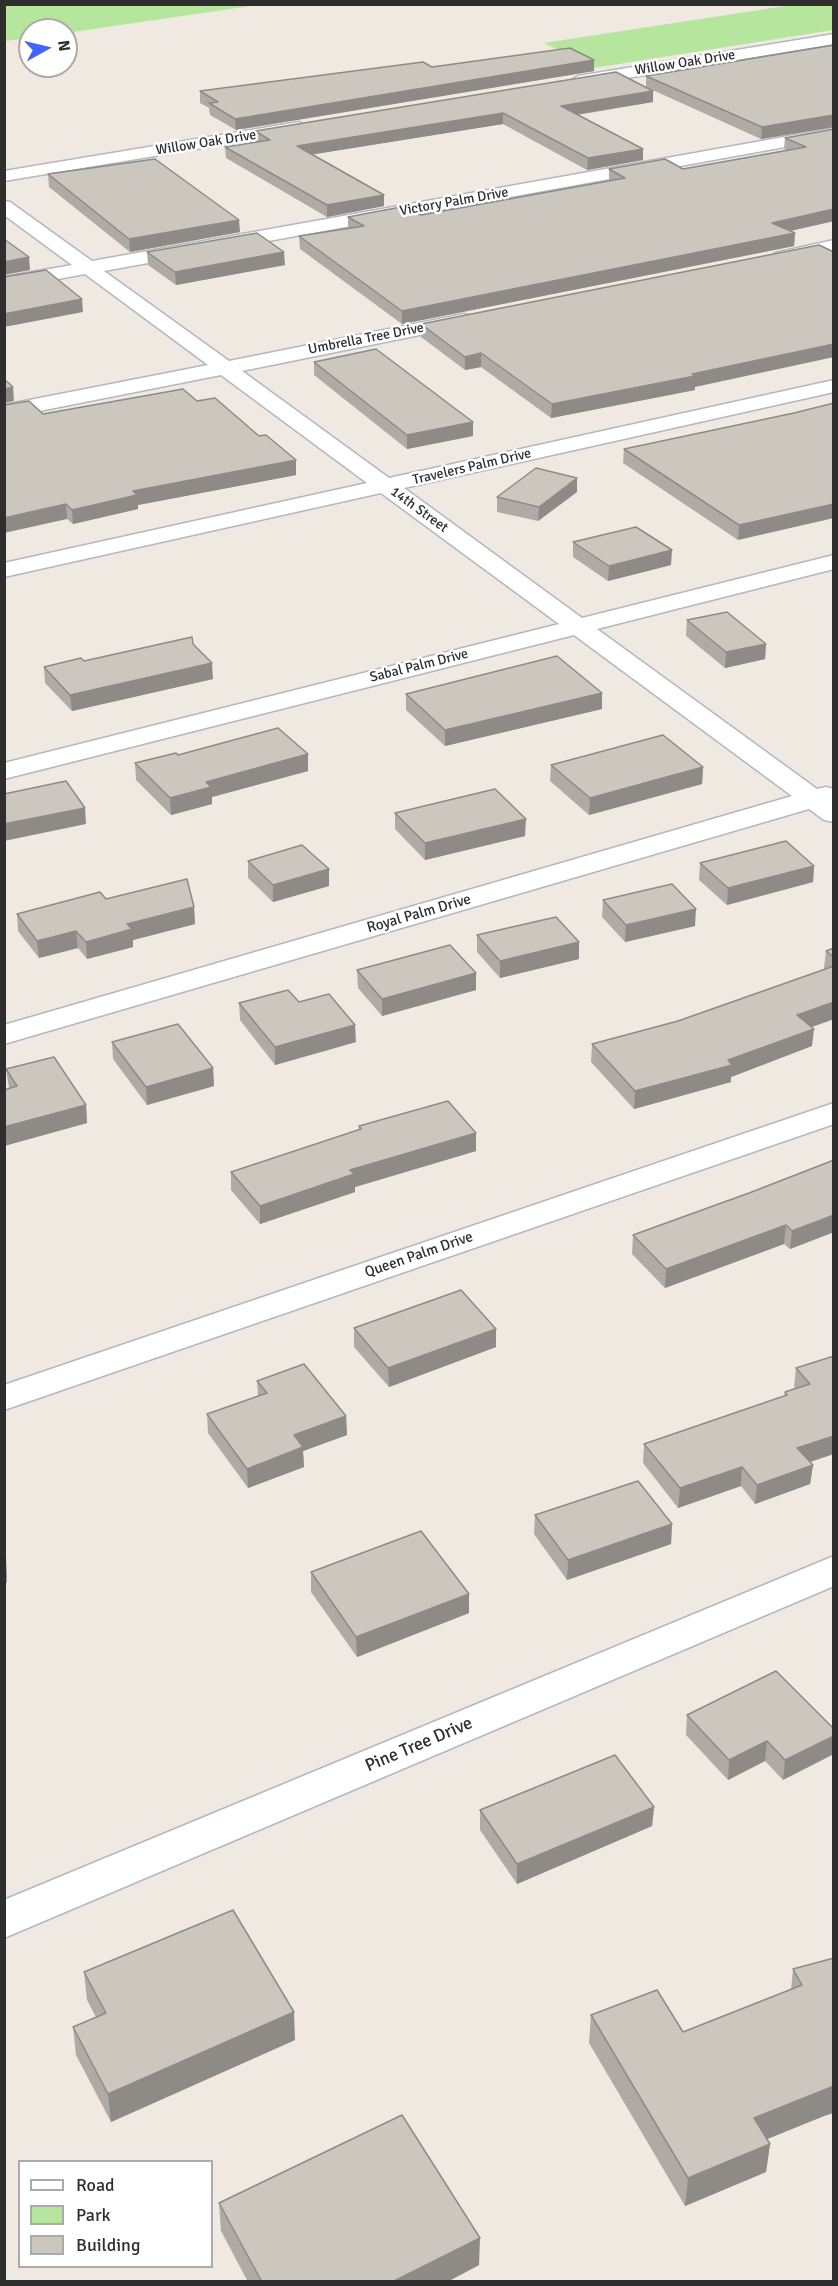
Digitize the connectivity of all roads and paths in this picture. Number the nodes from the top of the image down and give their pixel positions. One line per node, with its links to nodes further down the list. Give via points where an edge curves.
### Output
1 (834, 39): 2 (street, Willow Oak Drive)
2 (564, 83)
3 (319, 124): 5 (street, Willow Oak Drive)
4 (834, 134): 9 (street, Victory Palm Drive)
5 (4, 176)
6 (4, 206): 9 (street, 14th Street)
7 (834, 246): 8 (street)
8 (763, 260)
9 (88, 267): 10 (street, Victory Palm Drive); 12 (street, 14th Street)
10 (4, 283)
11 (482, 316): 12 (street, Umbrella Tree Drive)
12 (225, 368): 14 (street, Umbrella Tree Drive); 15 (street, 14th Street)
13 (834, 386): 15 (street, Travelers Palm Drive)
14 (4, 411)
15 (385, 486): 17 (street, Travelers Palm Drive); 18 (street, 14th Street)
16 (834, 562): 18 (street, Sabal Palm Drive)
17 (4, 570)
18 (577, 626): 19 (street, Sabal Palm Drive); 20 (street, 14th Street)
19 (4, 771)
20 (827, 802): 21 (street, Royal Palm Drive)
21 (4, 1035)
22 (834, 1113): 23 (street, Queen Palm Drive)
23 (4, 1398)
24 (834, 1570): 25 (street, Pine Tree Drive)
25 (4, 1920)

